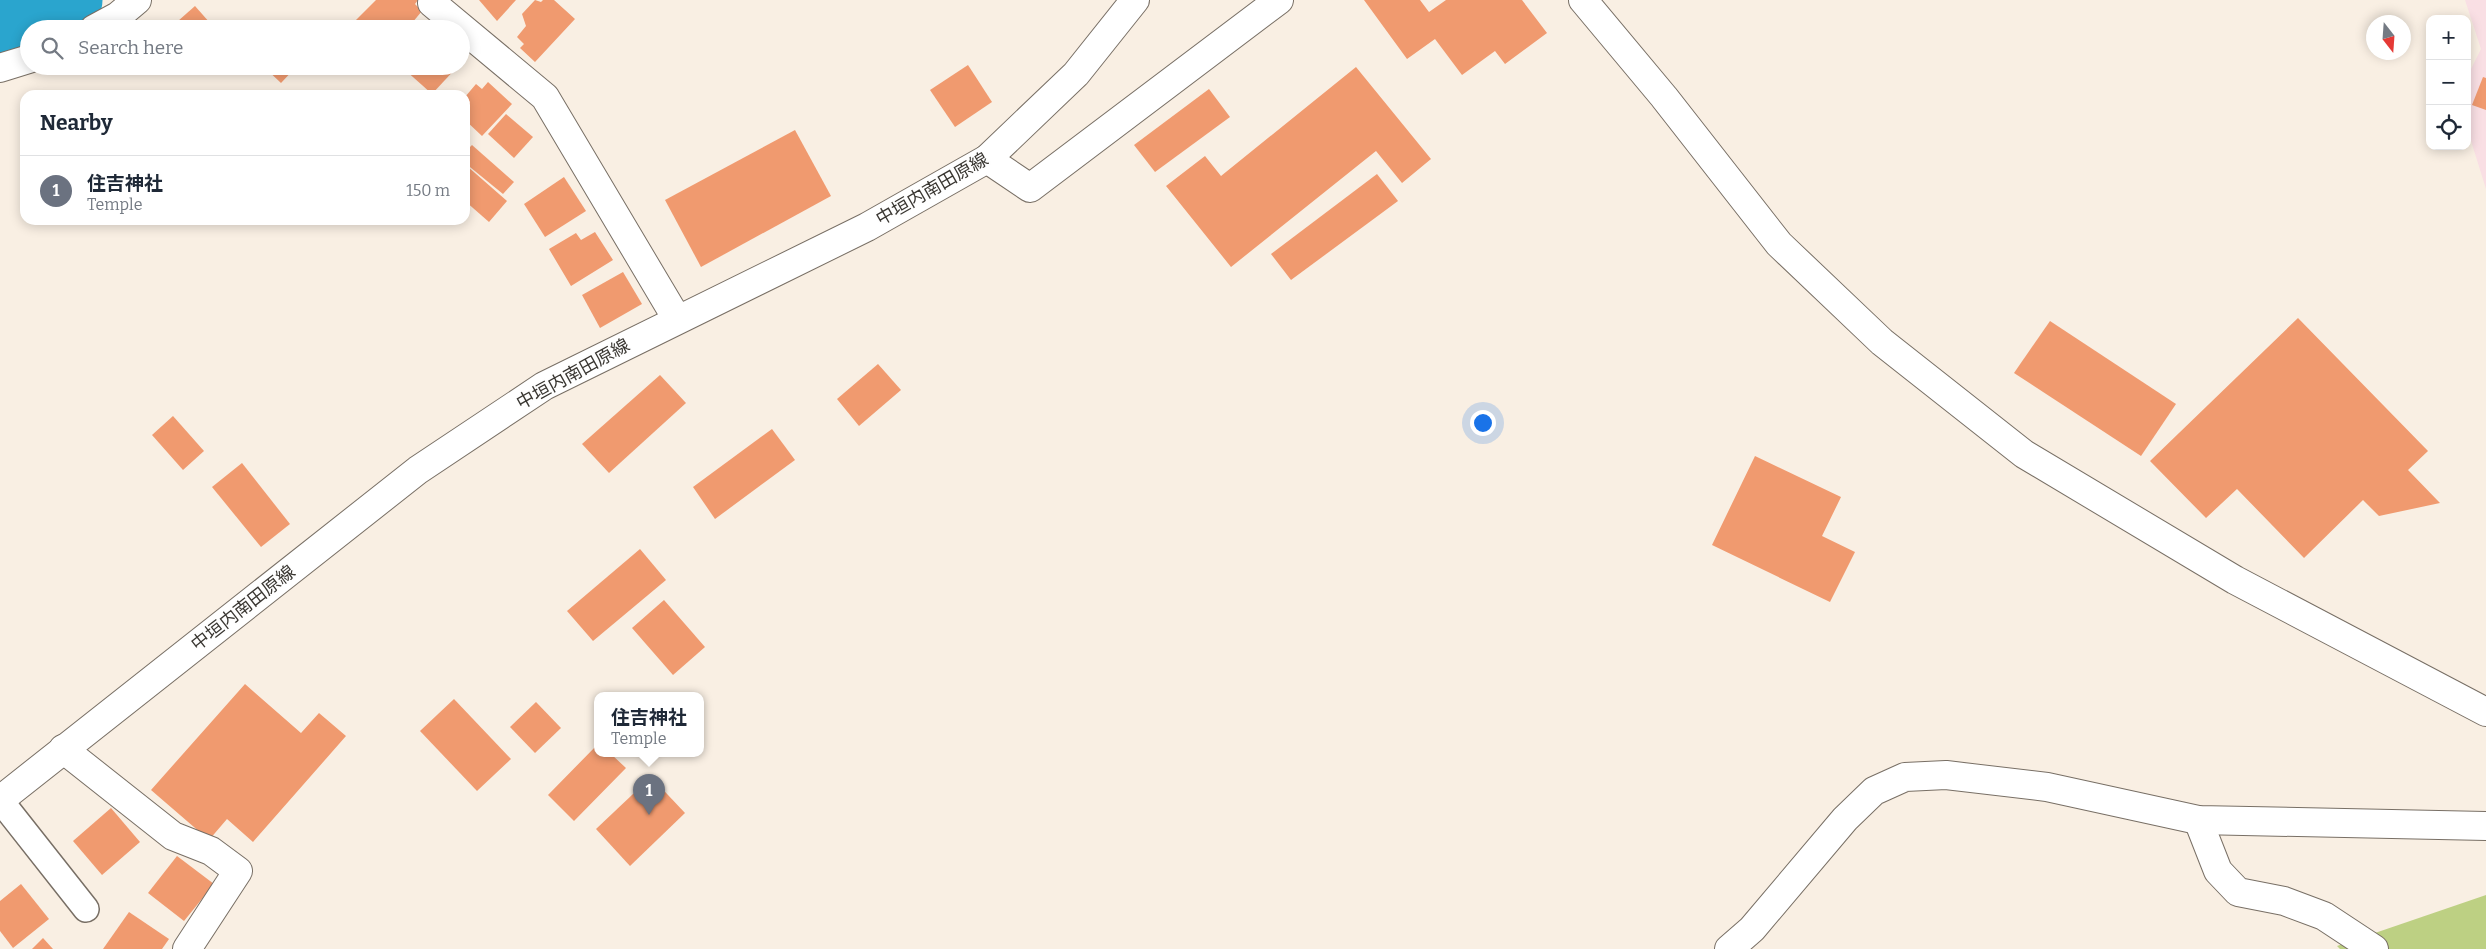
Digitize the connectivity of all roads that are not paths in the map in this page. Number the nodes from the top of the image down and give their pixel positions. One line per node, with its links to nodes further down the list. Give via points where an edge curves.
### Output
1 (137, 0): 6 (street)
2 (1135, 0): 11 (street, 中垣内南田原線, via 1076,74)
3 (1279, 0): 11 (street, via 1030,188)
4 (1583, 0): 13 (street, via 1780,244 1897,354 2024,454 2235,580)
5 (432, 3): 7 (street)
6 (111, 20)
7 (452, 20)
8 (470, 35): 12 (street, via 545,97)
9 (20, 61): 10 (street)
10 (0, 68)
11 (987, 159): 12 (street, 中垣内南田原線, via 867,227)
12 (677, 319): 14 (street, 中垣内南田原線, via 544,386 418,470)
13 (2486, 712)
14 (63, 750): 15 (street, 中垣内南田原線); 19 (street, via 173,836 211,851 238,871)
15 (0, 800): 18 (lane)
16 (2198, 820): 17 (street); 20 (street, via 2047,787 1946,775 1905,777 1874,791 1844,819 1752,929); 21 (street, via 2218,871 2238,892 2284,901 2324,916)
17 (2486, 826)
18 (86, 910)
19 (187, 949)
20 (1729, 949)
21 (2374, 949)

